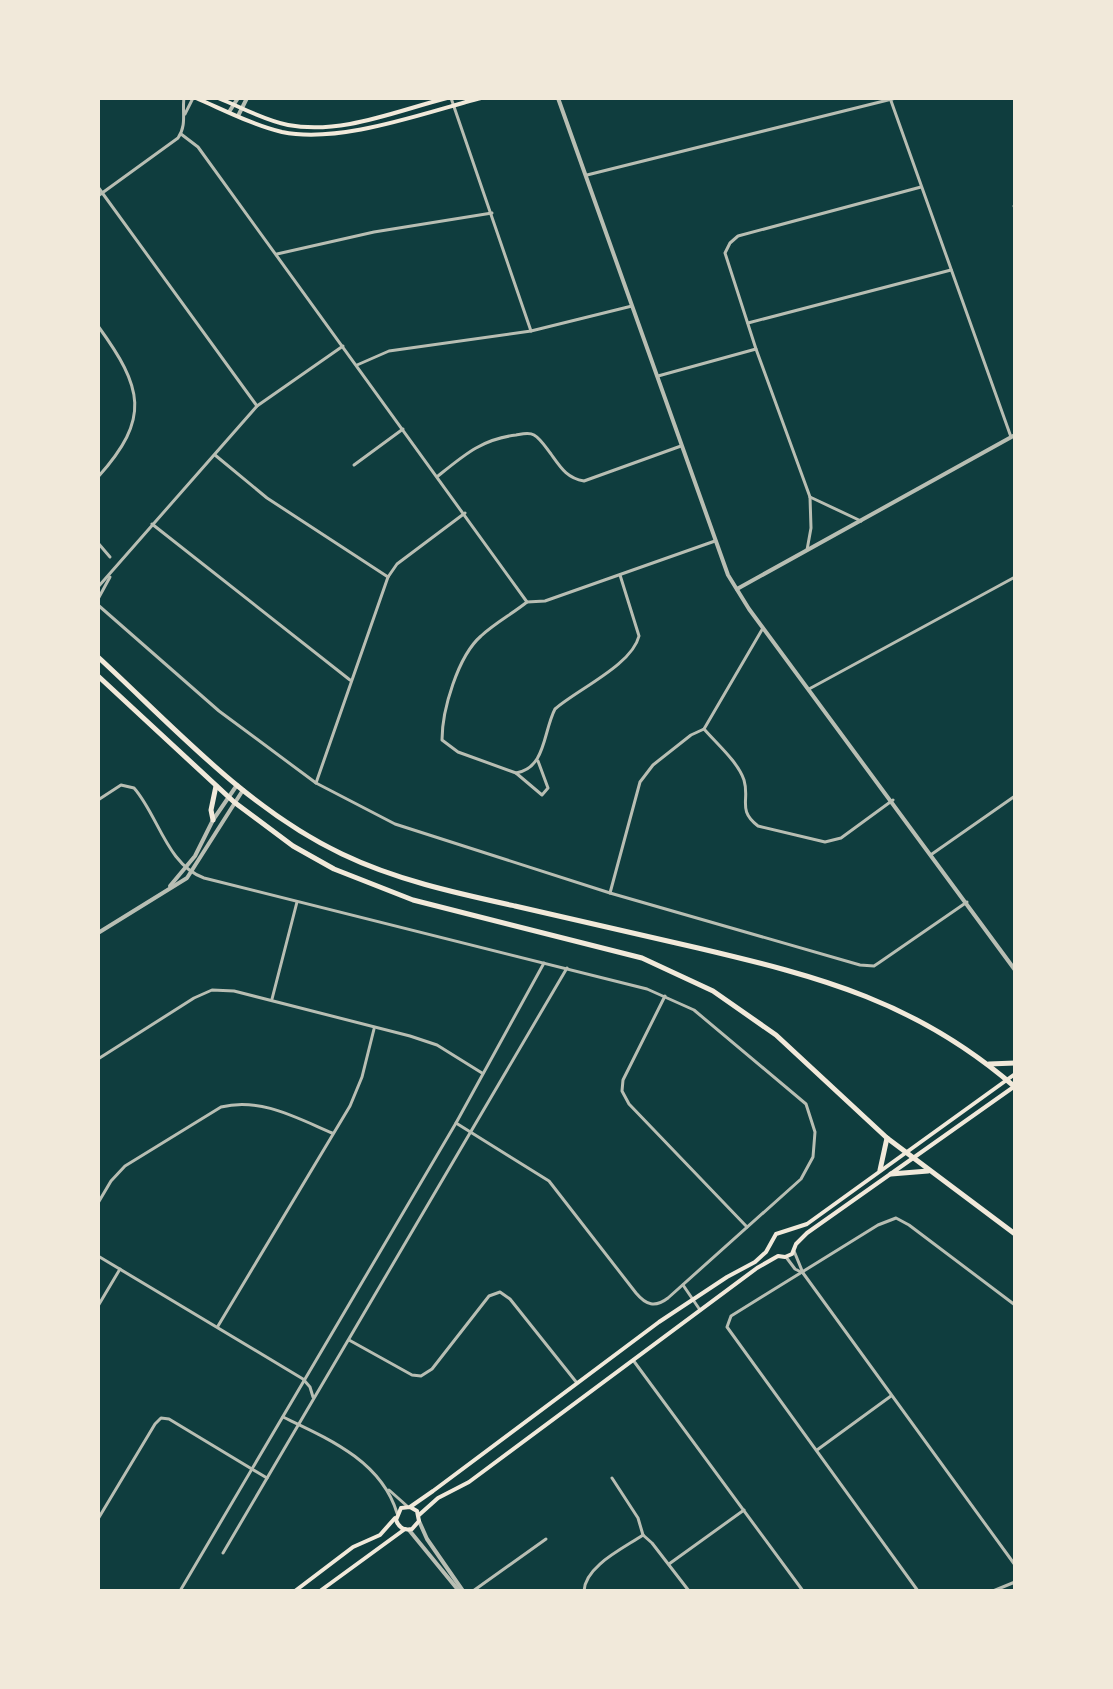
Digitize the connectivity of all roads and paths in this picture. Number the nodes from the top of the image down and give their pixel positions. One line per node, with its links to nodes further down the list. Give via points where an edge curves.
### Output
1 (184, 98): 15 (street)
2 (195, 98): 14 (main road); 15 (street)
3 (218, 98): 11 (main road)
4 (238, 98): 11 (street)
5 (247, 98): 13 (street)
6 (449, 98): 12 (street); 13 (main road, via 323,128 285,125)
7 (481, 98): 12 (main road)
8 (896, 98): 10 (street)
9 (560, 99): 18 (street)
10 (890, 99): 18 (street); 20 (street)
11 (233, 104): 13 (main road); 14 (street)
12 (453, 105): 16 (main road, via 326,135 285,132); 22 (street)
13 (242, 108): 16 (street)
14 (229, 112): 16 (main road)
15 (185, 114): 17 (street)
16 (238, 116)
17 (181, 134): 21 (street); 23 (street, via 194,142)
18 (587, 175): 25 (street)
19 (98, 187): 21 (street)
20 (921, 187): 24 (street); 26 (street, via 738,236 725,253)
21 (100, 194): 33 (street)
22 (492, 213): 23 (street); 28 (street)
23 (277, 254): 29 (street)
24 (951, 270): 26 (street); 35 (street)
25 (632, 306): 28 (street); 32 (street)
26 (748, 323): 30 (street)
27 (98, 326): 40 (street, via 125,368 135,422)
28 (531, 331): 31 (street, via 389,351)
29 (343, 346): 31 (street); 33 (street)
30 (756, 349): 32 (street); 41 (street)
31 (357, 365): 34 (street)
32 (658, 376): 36 (street)
33 (257, 406): 37 (street)
34 (403, 429): 38 (street); 39 (street)
35 (1013, 436): 43 (street)
36 (681, 446): 39 (street, via 584,481 564,472 539,439 524,433 494,437); 45 (street)
37 (214, 454): 44 (street); 51 (street, via 267,498)
38 (354, 465)
39 (438, 476): 42 (street)
40 (98, 477)
41 (810, 497): 43 (street); 47 (street)
42 (465, 513): 51 (street, via 397,564); 56 (street)
43 (861, 521): 47 (street)
44 (152, 524): 49 (street); 61 (street)
45 (715, 541): 50 (street); 54 (street)
46 (98, 543): 48 (street)
47 (807, 550): 54 (street)
48 (110, 557)
49 (111, 574): 53 (street); 55 (street)
50 (620, 575): 56 (street, via 545,601); 64 (street, via 639,636 637,645 555,709)
51 (388, 577): 61 (street)
52 (1015, 577): 62 (street)
53 (98, 587)
54 (737, 589): 58 (street)
55 (98, 599)
56 (527, 602): 65 (street, via 480,636 466,653 442,718 442,740 458,752)
57 (98, 605): 66 (street, via 219,711)
58 (763, 628): 62 (street); 63 (street)
59 (98, 657): 67 (highway)
60 (98, 676): 68 (highway)
61 (350, 680): 66 (street)
62 (809, 689): 73 (street)
63 (704, 729): 73 (street, via 741,773 744,810 758,826 825,842 841,838); 78 (street, via 653,765 640,782)
64 (538, 760): 65 (street); 65 (street, via 548,788 542,795)
65 (516, 773)
66 (316, 783): 78 (street, via 395,824)
67 (237, 785): 69 (highway); 71 (street)
68 (216, 786): 71 (highway); 75 (highway)
69 (243, 790): 74 (street); 90 (highway, via 323,844 388,872 468,896 831,982 921,1021)
70 (1015, 796): 76 (street)
71 (228, 797): 74 (highway); 75 (street)
72 (98, 800): 77 (street, via 121,785 134,788)
73 (893, 800): 76 (street)
74 (234, 802): 77 (street); 98 (highway, via 311,857 373,886 616,950 691,979 776,1035)
75 (213, 820): 77 (street)
76 (932, 854): 80 (street)
77 (189, 870): 79 (street); 81 (street)
78 (610, 893): 80 (street, via 874,966)
79 (297, 902): 82 (street); 86 (street)
80 (967, 902): 84 (street)
81 (98, 933)
82 (544, 963): 83 (street); 91 (street)
83 (567, 968): 85 (street); 96 (street)
84 (1015, 970)
85 (665, 996): 105 (street, via 622,1091); 105 (street, via 694,1010 806,1104 815,1132 813,1157 801,1179)
86 (272, 1001): 87 (street); 88 (street, via 212,990)
87 (374, 1029): 91 (street, via 437,1045); 97 (street, via 362,1077)
88 (98, 1059)
89 (1015, 1063): 90 (highway)
90 (988, 1065): 93 (highway)
91 (482, 1073): 95 (street)
92 (1015, 1074): 93 (main road)
93 (1007, 1080): 94 (highway); 99 (main road)
94 (1015, 1086): 100 (main road)
95 (456, 1123): 96 (street); 124 (street)
96 (472, 1132): 116 (street, via 555,1187 644,1302 659,1304); 122 (street)
97 (333, 1134): 104 (street, via 283,1111 239,1102 221,1107 125,1166); 121 (street)
98 (887, 1138): 99 (highway); 101 (highway)
99 (905, 1152): 100 (highway); 101 (main road)
100 (912, 1158): 102 (highway); 103 (main road)
101 (880, 1170): 106 (main road, via 807,1224)
102 (929, 1171): 103 (highway); 107 (highway)
103 (891, 1174): 109 (main road)
104 (98, 1203)
105 (747, 1227): 116 (street)
106 (786, 1232): 108 (main road, via 776,1234); 109 (main road)
107 (1015, 1234)
108 (771, 1244): 112 (main road); 117 (main road, via 755,1262)
109 (796, 1244): 110 (main road)
110 (794, 1251): 113 (main road); 115 (street)
111 (98, 1256): 114 (street)
112 (778, 1256): 113 (main road); 120 (main road)
113 (785, 1257): 115 (street)
114 (120, 1269): 119 (street); 121 (street)
115 (803, 1273): 118 (street, via 896,1218); 126 (street); 130 (street, via 731,1316 727,1327)
116 (683, 1285): 117 (street)
117 (693, 1300): 120 (street); 125 (main road)
118 (1015, 1305)
119 (98, 1306)
120 (700, 1310): 123 (main road)
121 (218, 1326): 124 (street)
122 (349, 1340): 125 (street, via 421,1376 489,1296 500,1292); 127 (street)
123 (633, 1360): 136 (street); 138 (main road, via 469,1482 438,1498)
124 (303, 1379): 127 (street); 128 (street)
125 (577, 1383): 135 (main road)
126 (891, 1396): 130 (street); 145 (street)
127 (313, 1400): 129 (street)
128 (283, 1417): 129 (street); 131 (street)
129 (298, 1424): 132 (street); 134 (street, via 356,1458)
130 (817, 1450): 155 (street)
131 (252, 1469): 132 (street); 139 (street, via 161,1418); 147 (street)
132 (267, 1478): 143 (street)
133 (612, 1478): 141 (street)
134 (389, 1490): 135 (street); 137 (street)
135 (408, 1506): 137 (main road); 138 (main road)
136 (744, 1510): 144 (street); 154 (street)
137 (396, 1515): 140 (main road); 148 (main road, via 380,1535 353,1547)
138 (419, 1518): 140 (main road); 150 (street)
139 (98, 1519)
140 (407, 1530): 149 (main road); 150 (street)
141 (643, 1535): 144 (street); 152 (street, via 594,1570)
142 (546, 1539): 151 (street)
143 (223, 1553)
144 (669, 1564): 153 (street)
145 (1015, 1565)
146 (1015, 1582): 156 (street)
147 (180, 1591)
148 (295, 1591)
149 (320, 1591)
150 (461, 1591)
151 (473, 1591)
152 (584, 1591)
153 (689, 1591)
154 (803, 1591)
155 (918, 1591)
156 (993, 1591)

